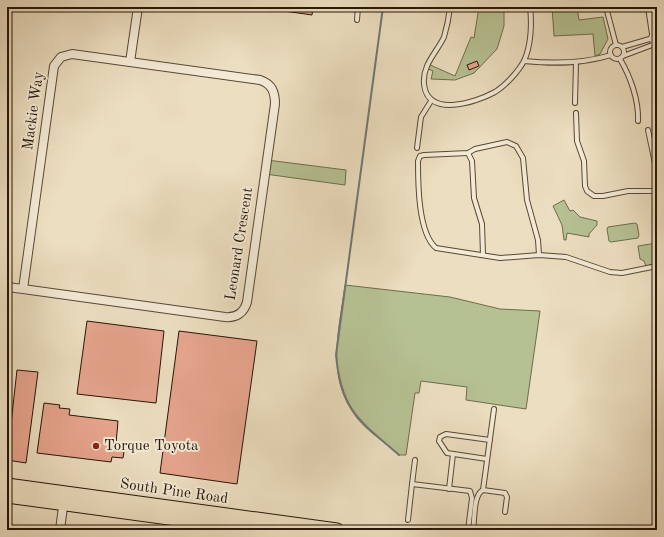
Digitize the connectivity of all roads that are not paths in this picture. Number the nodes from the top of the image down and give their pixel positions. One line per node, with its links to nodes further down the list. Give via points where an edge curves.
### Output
1 (138, 7): 14 (street)
2 (358, 7): 7 (lane)
3 (450, 7): 17 (lane, via 444,36 426,67 424,76 425,89)
4 (530, 7): 13 (lane, via 531,28)
5 (606, 7): 9 (lane)
6 (653, 14): 8 (street)
7 (357, 20)
8 (655, 39): 10 (lane); 12 (lane)
9 (616, 45): 10 (lane); 11 (lane, via 612,48)
10 (622, 47): 12 (lane)
11 (611, 55): 12 (lane, via 615,59); 15 (lane)
12 (622, 57): 20 (lane, via 637,106)
13 (524, 61): 15 (lane, via 558,64); 17 (lane, via 500,88 487,95 458,104 443,105)
14 (130, 62): 16 (street, Mackie Way, via 260,80); 30 (street, Mackie Way, via 69,54 56,62)
15 (576, 62): 18 (lane)
16 (271, 86): 30 (street, Leonard Crescent, via 275,104 247,302 239,314 225,317)
17 (431, 101): 22 (lane, via 421,117)
18 (575, 103)
19 (576, 113): 25 (lane, via 577,141 584,161 587,191 594,196 603,196)
20 (638, 121)
21 (648, 130): 24 (lane)
22 (417, 148)
23 (468, 153): 26 (lane, via 507,142 519,149 523,158 527,200 538,240); 27 (lane, via 472,161 474,198 482,224); 27 (lane, via 420,156 420,204 432,245 440,249)
24 (657, 173)
25 (657, 191)
26 (539, 255): 27 (lane, via 509,259); 28 (lane, via 566,257 610,272 622,273)
27 (483, 256)
28 (657, 266)
29 (7, 287): 30 (street, Leonard Crescent)
30 (23, 289)
31 (494, 409): 32 (lane)
32 (490, 440): 33 (lane, via 443,434 440,437 440,444 447,452); 34 (lane)
33 (453, 454): 34 (lane); 38 (lane)
34 (487, 459): 39 (lane)
35 (415, 460): 36 (lane)
36 (412, 484): 38 (lane); 45 (lane)
37 (7, 485): 43 (highway, South Pine Road)
38 (449, 489): 40 (lane)
39 (483, 490): 41 (lane); 44 (lane, via 505,493)
40 (472, 493): 41 (lane); 49 (lane)
41 (478, 495): 50 (lane)
42 (7, 496): 43 (highway, South Pine Road)
43 (64, 498): 46 (street); 47 (highway, South Pine Road); 48 (highway, South Pine Road)
44 (505, 512)
45 (408, 520)
46 (60, 530)
47 (257, 530)
48 (337, 530)
49 (468, 530)
50 (473, 530)

